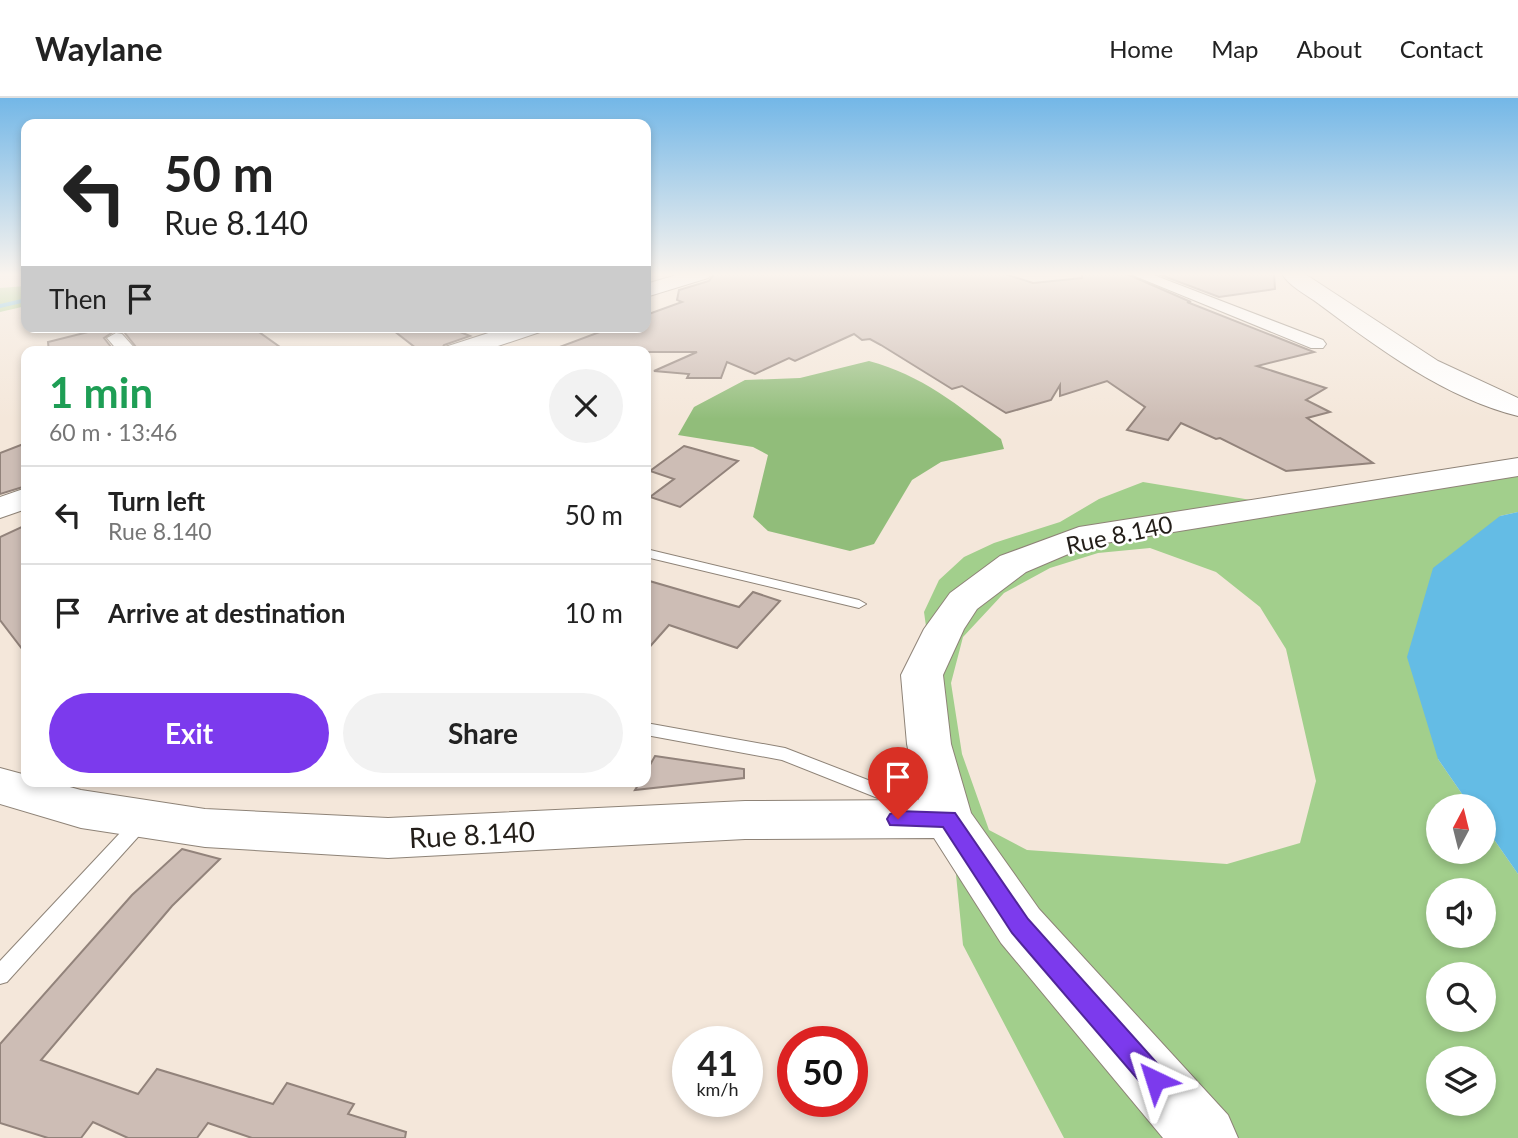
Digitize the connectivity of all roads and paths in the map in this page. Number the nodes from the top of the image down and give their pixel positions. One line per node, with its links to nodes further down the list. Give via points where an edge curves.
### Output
1 (1262, 323): 4 (street)
2 (1363, 323): 6 (main road, via 1417,359)
3 (513, 333): 5 (main road)
4 (1317, 344)
5 (473, 346)
6 (1518, 408)
7 (1518, 467): 17 (main road, Rue 8.140, via 1079,537 1013,564 963,601 922,675 929,744)
8 (21, 500): 9 (main road)
9 (0, 508)
10 (651, 554): 11 (lane)
11 (859, 604)
12 (651, 730): 17 (lane, via 785,754)
13 (21, 776): 14 (street)
14 (0, 778)
15 (0, 786): 16 (main road, Rue 8.140, via 81,809)
16 (144, 819): 17 (main road, Rue 8.140, via 205,828 388,838 746,820); 18 (lane)
17 (948, 819): 19 (main road, Rue 8.140, via 1020,926)
18 (0, 975)
19 (1205, 1138)

